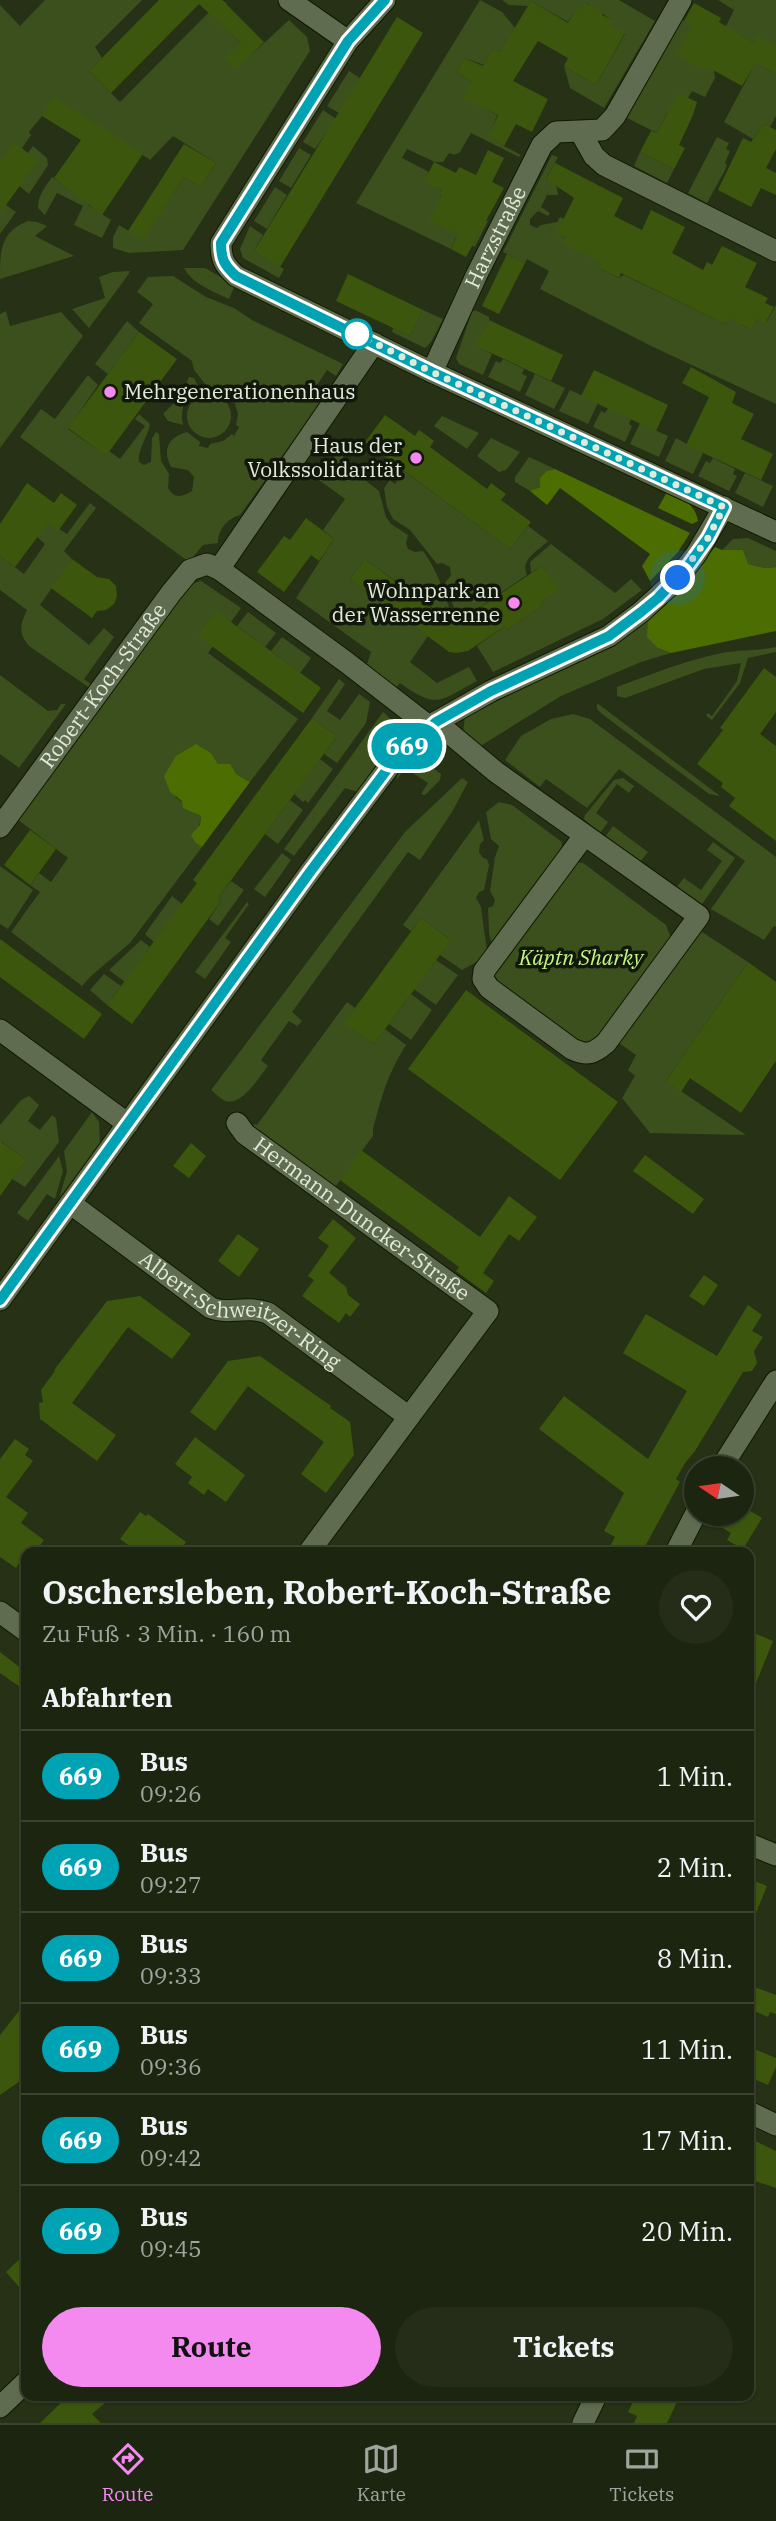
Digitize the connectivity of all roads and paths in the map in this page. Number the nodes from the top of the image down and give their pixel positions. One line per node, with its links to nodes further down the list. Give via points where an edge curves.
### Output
1 (289, 0): 4 (street)
2 (385, 0): 4 (street)
3 (681, 0): 5 (street, Harzstraße, via 615,116 602,130)
4 (348, 41): 7 (street, via 221,243 221,257 236,276)
5 (581, 133): 6 (street, via 604,165); 8 (street, Harzstraße, via 556,132 542,145)
6 (776, 251)
7 (374, 344): 8 (street); 11 (street)
8 (432, 372): 9 (street)
9 (724, 507): 10 (street); 12 (street, via 708,538 668,588 609,636 491,691)
10 (776, 532)
11 (219, 569): 12 (street); 13 (street, Robert-Koch-Straße, via 207,564 190,570)
12 (433, 724): 14 (street); 17 (street, via 381,775)
13 (0, 827)
14 (584, 836): 14 (street, via 699,916 606,1043 584,1055 489,988 483,979 484,971)
15 (0, 1030): 17 (street)
16 (237, 1123): 21 (street, Hermann-Duncker-Straße, via 488,1311)
17 (128, 1124): 18 (street)
18 (70, 1203): 19 (street); 21 (street, Albert-Schweitzer-Ring, via 211,1308 254,1308 268,1314)
19 (0, 1300)
20 (776, 1381): 22 (street)
21 (409, 1417): 24 (street)
22 (729, 1456)
23 (689, 1526): 25 (street)
24 (313, 1547)
25 (679, 1547)
26 (0, 1612): 27 (street)
27 (21, 1627)
28 (754, 1846): 29 (street)
29 (776, 1854)
30 (754, 2114): 31 (street)
31 (776, 2125)
32 (21, 2387): 34 (street)
33 (594, 2401): 35 (street)
34 (0, 2407)
35 (583, 2423)

